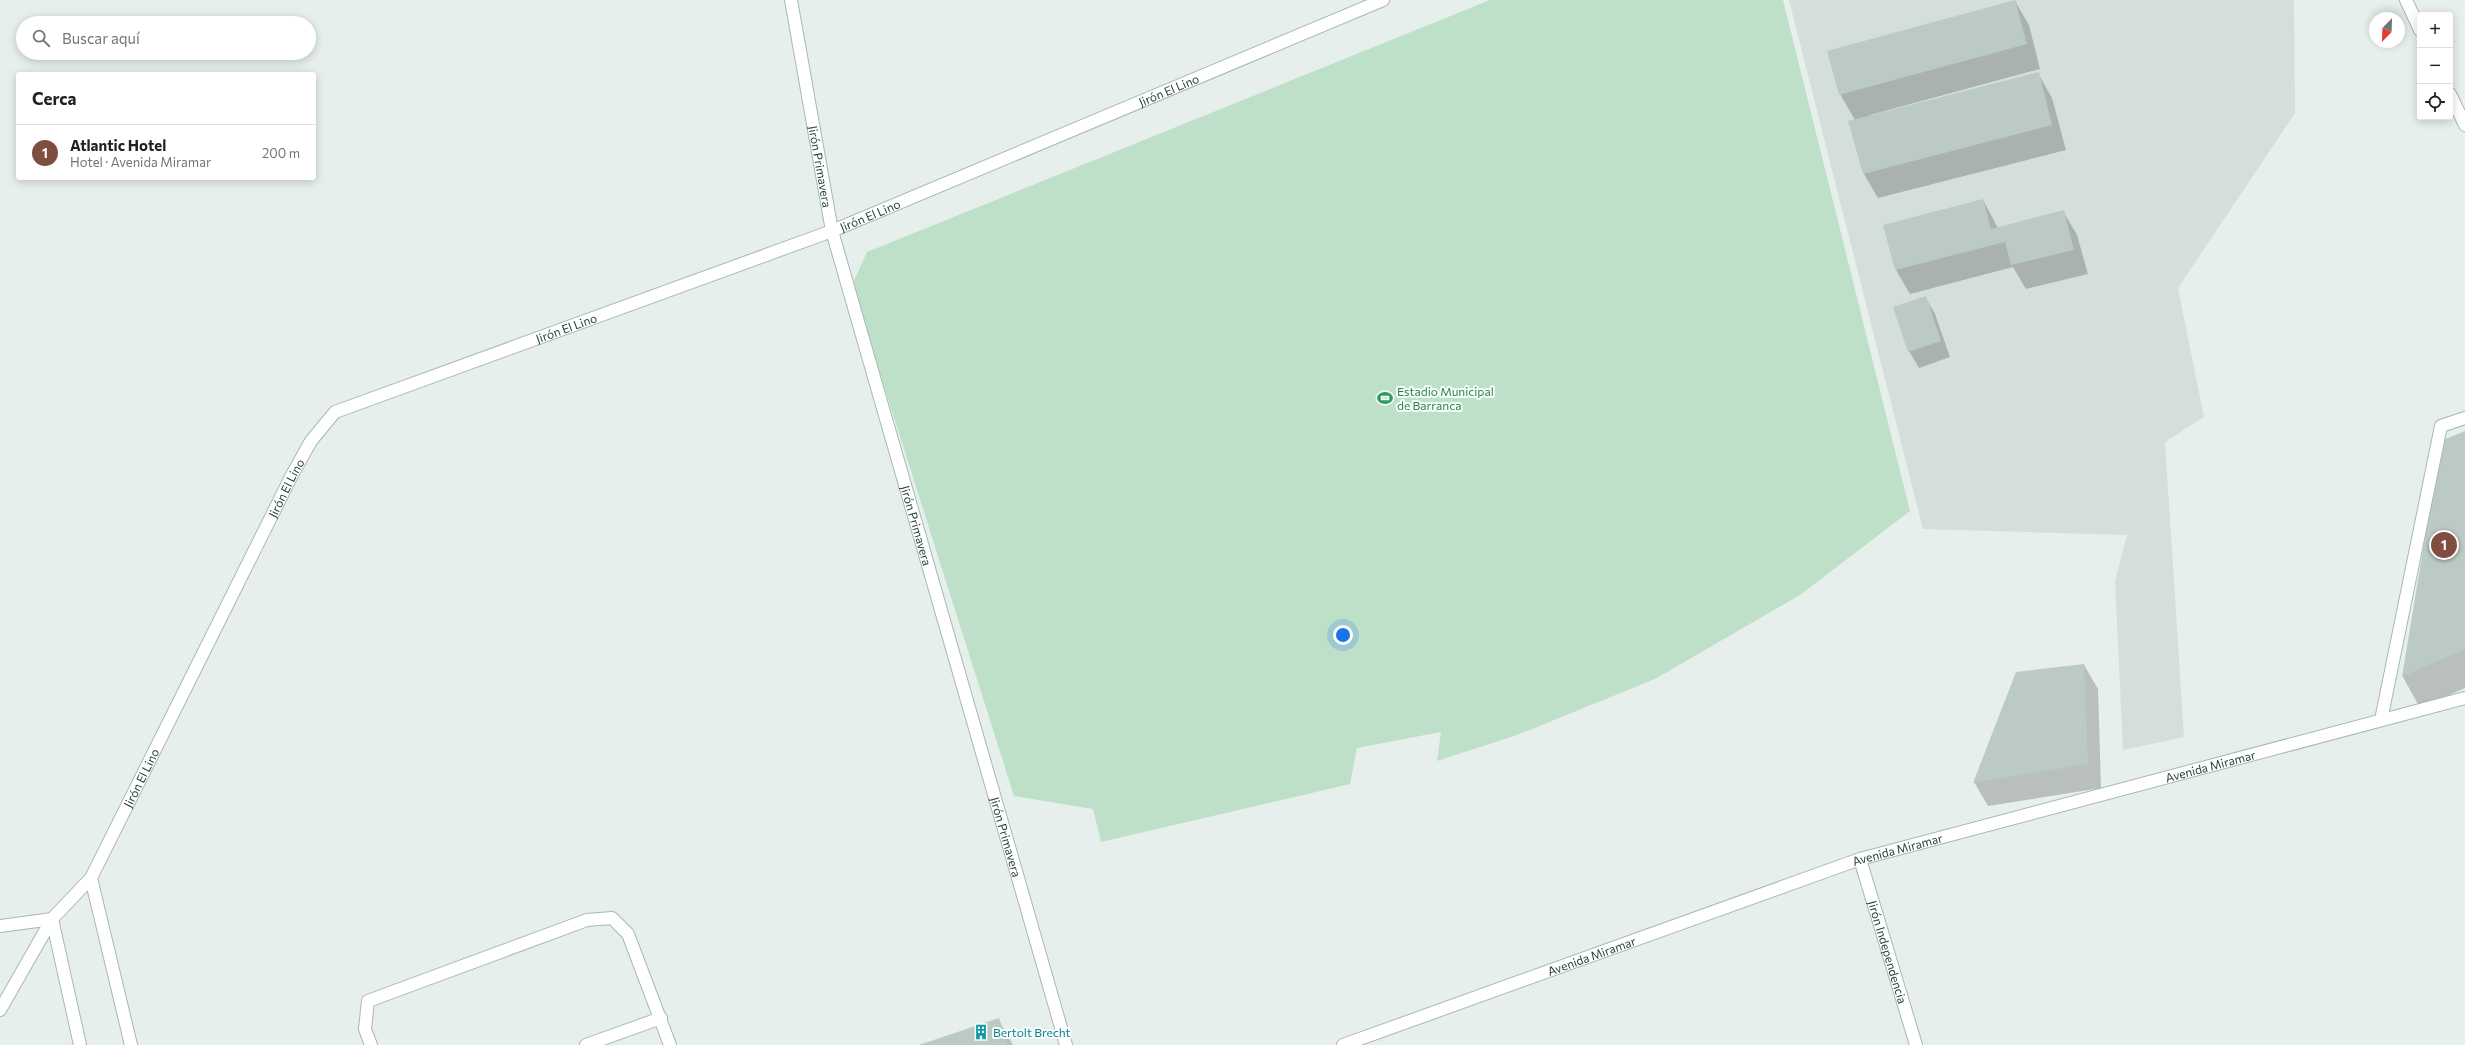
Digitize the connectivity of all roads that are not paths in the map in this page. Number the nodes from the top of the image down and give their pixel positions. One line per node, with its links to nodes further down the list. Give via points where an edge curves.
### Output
1 (791, 0): 7 (street, Jirón Primavera)
2 (1383, 0): 7 (street, Jirón El Lino)
3 (2406, 0): 4 (street)
4 (2417, 24)
5 (2453, 100): 6 (street)
6 (2465, 125)
7 (832, 231): 12 (street, Jirón El Lino, via 335,412 311,442 292,475); 22 (street, Jirón Primavera)
8 (2465, 418): 10 (street, via 2441,426)
9 (2465, 698): 10 (street, Avenida Miramar)
10 (2381, 720): 11 (street, Avenida Miramar)
11 (1860, 858): 23 (street, Avenida Miramar); 24 (street, Jirón Independencia)
12 (91, 878): 13 (street, Jirón El Lino); 18 (street)
13 (52, 919): 14 (street); 15 (street, Jirón El Lino); 17 (street)
14 (0, 926)
15 (0, 1010)
16 (661, 1018): 19 (street, via 628,934 612,918 587,920 368,1001 365,1029); 20 (street); 21 (street)
17 (80, 1045)
18 (131, 1045)
19 (371, 1045)
20 (586, 1045)
21 (670, 1045)
22 (1066, 1045)
23 (1343, 1045)
24 (1916, 1045)

